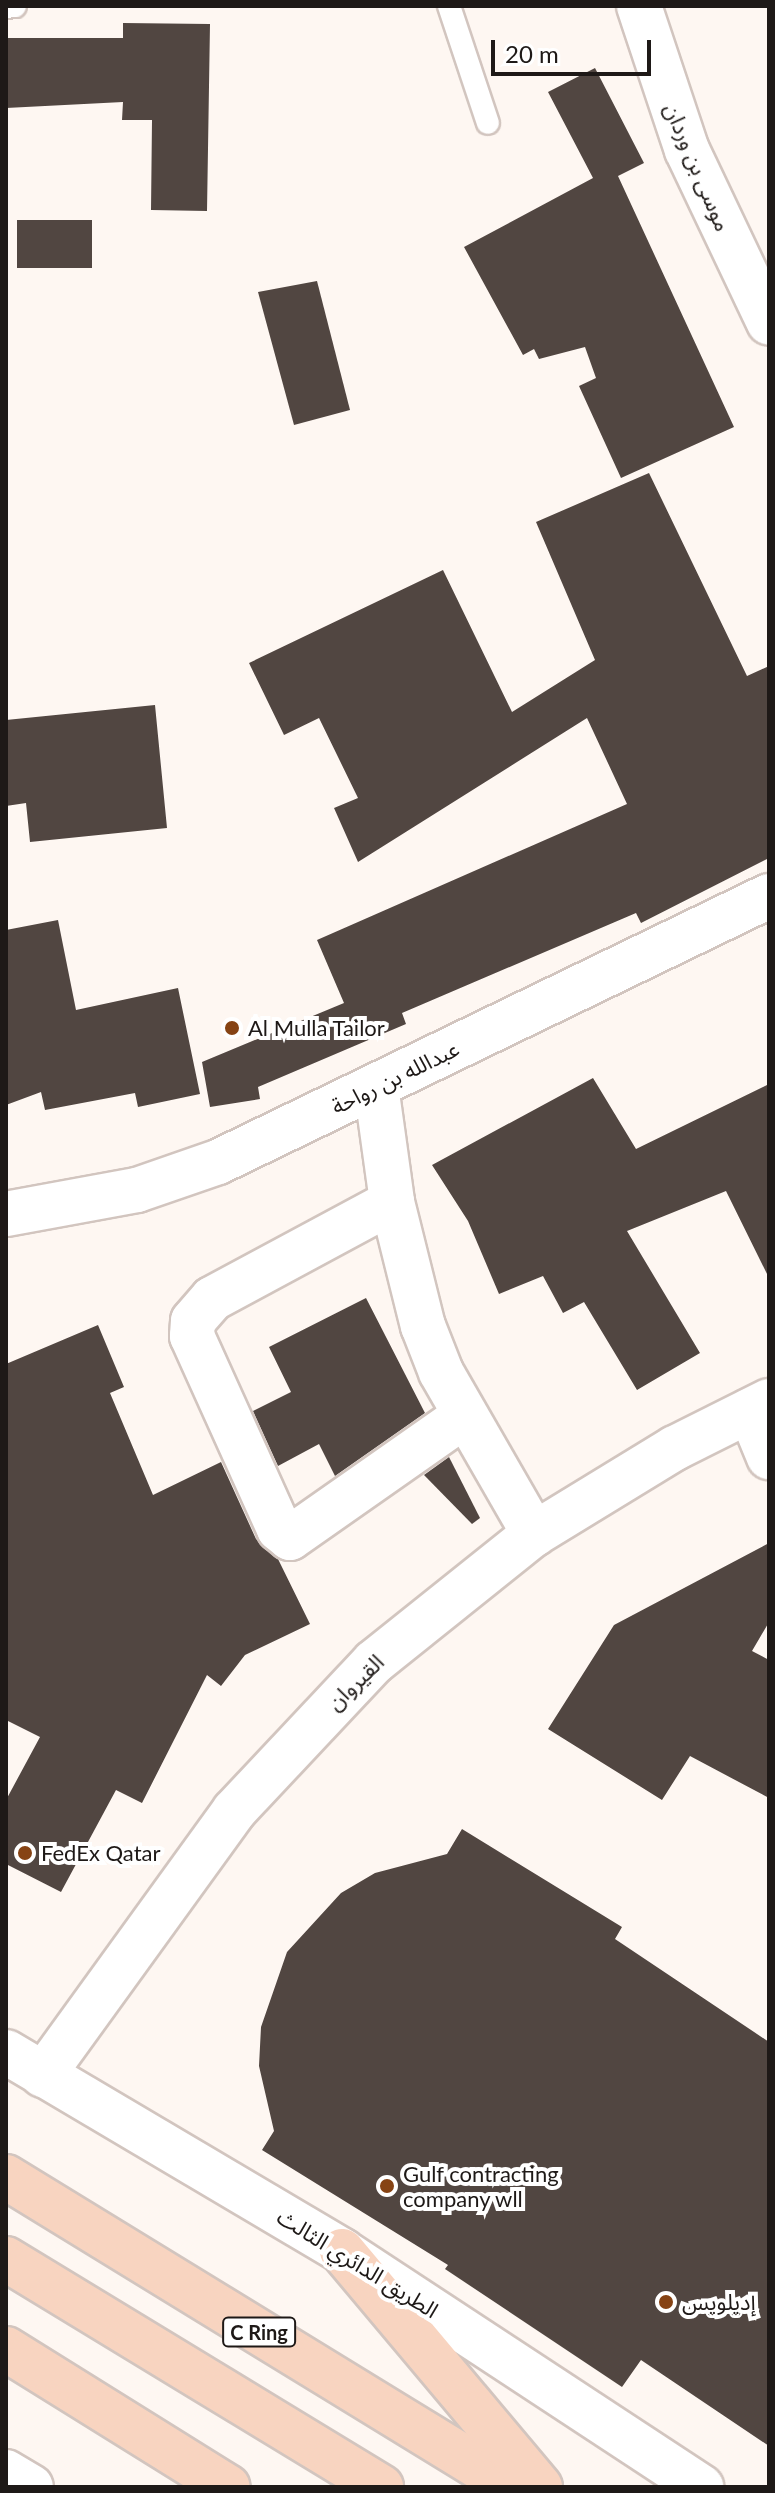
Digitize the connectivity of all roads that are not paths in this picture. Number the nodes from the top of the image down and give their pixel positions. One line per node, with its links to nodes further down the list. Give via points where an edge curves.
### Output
1 (15, 6): 4 (lane)
2 (449, 6): 5 (lane)
3 (639, 6): 6 (street, موسى بن وردان, via 687,150)
4 (6, 7)
5 (488, 123)
6 (769, 323)
7 (769, 896): 8 (street, عبدالله بن رواحة)
8 (376, 1086): 9 (street); 10 (street, عبدالله بن رواحة, via 218,1162 137,1190)
9 (392, 1202): 12 (street, via 423,1326); 12 (street, via 200,1307 192,1336 279,1529 290,1538)
10 (6, 1214)
11 (759, 1406): 13 (street); 14 (street, القيروان, via 603,1489)
12 (464, 1416): 14 (street)
13 (769, 1457)
14 (534, 1534): 16 (street, القيروان, via 396,1643 301,1734 172,1893)
15 (6, 2052): 16 (street, الطريق الدائري الثالث)
16 (43, 2075): 18 (street, الطريق الدائري الثالث)
17 (6, 2177): 25 (highway, C Ring)
18 (342, 2251): 26 (highway); 27 (street, الطريق الدائري الثالث)
19 (6, 2259): 24 (highway)
20 (6, 2349): 23 (highway)
21 (6, 2472): 22 (street)
22 (31, 2487)
23 (228, 2487)
24 (381, 2487)
25 (512, 2487)
26 (540, 2487)
27 (701, 2487)

